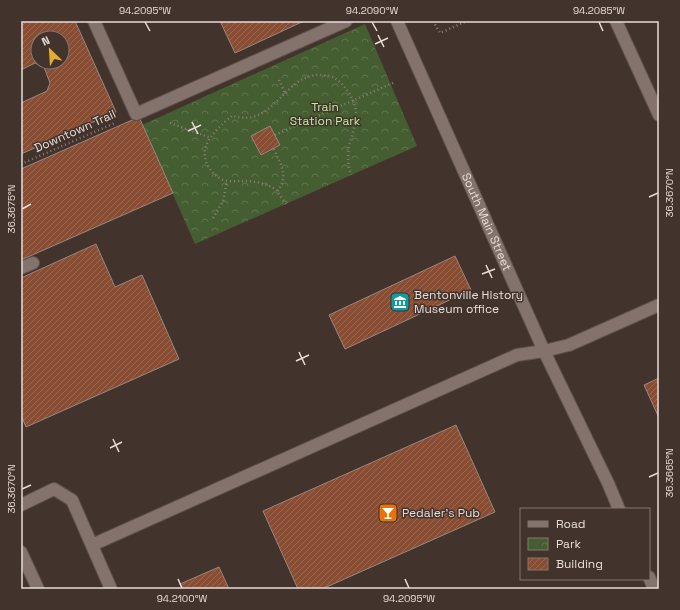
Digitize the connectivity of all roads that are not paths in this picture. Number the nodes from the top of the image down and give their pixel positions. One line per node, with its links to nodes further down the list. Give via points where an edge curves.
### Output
1 (94, 21): 2 (street, via 138,113)
2 (346, 21)
3 (397, 21): 9 (street, South Main Street)
4 (616, 21): 5 (street)
5 (659, 115)
6 (33, 263): 7 (street)
7 (21, 268)
8 (659, 305): 9 (street, via 569,345)
9 (544, 351): 11 (street, South Main Street); 12 (street, via 517,355)
10 (21, 505): 12 (street, via 54,489 72,500)
11 (620, 508)
12 (92, 545): 16 (street)
13 (21, 552): 15 (street)
14 (650, 579): 17 (street)
15 (38, 589)
16 (111, 589)
17 (654, 589)

